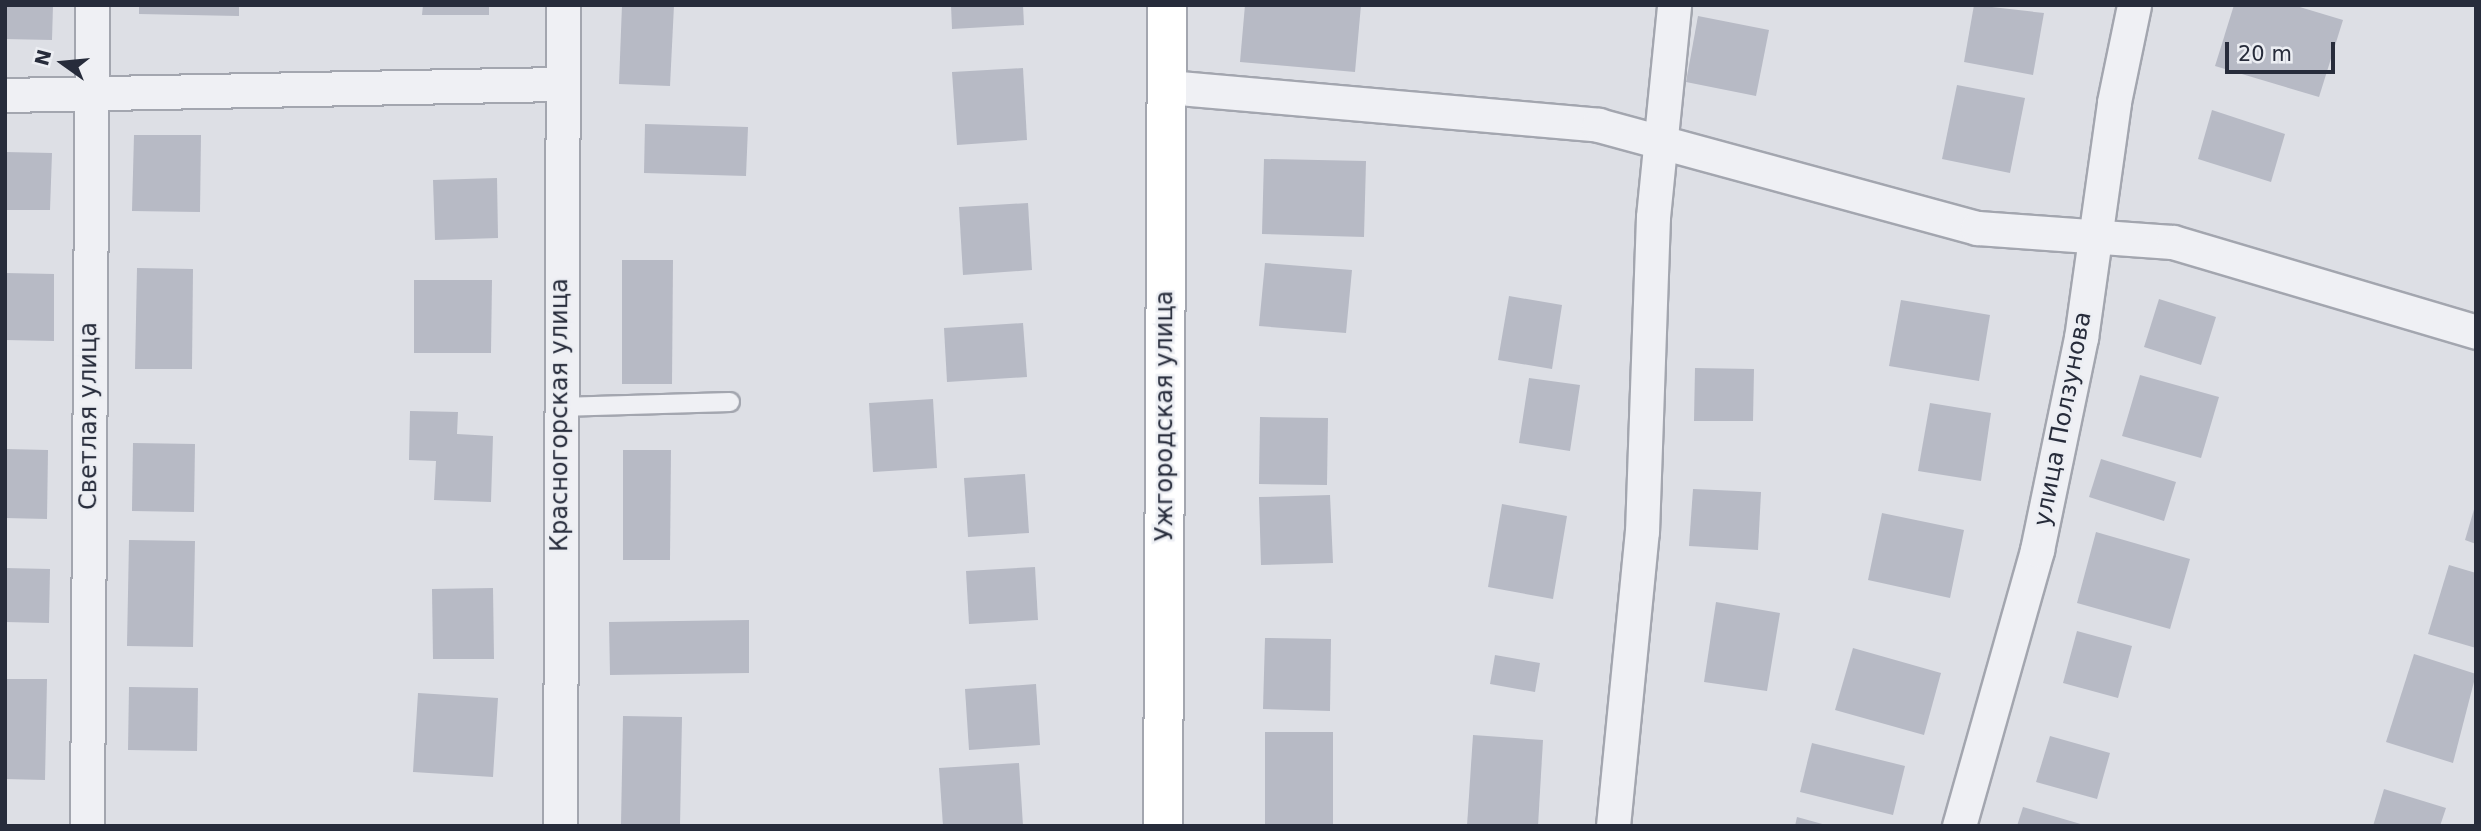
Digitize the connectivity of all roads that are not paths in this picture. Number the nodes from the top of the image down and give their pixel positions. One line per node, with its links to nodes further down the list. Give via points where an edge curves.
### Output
1 (92, 5): 8 (street, Светлая улица)
2 (564, 5): 6 (street, Красногорская улица)
3 (1167, 5): 7 (main road, Ужгородская улица)
4 (1674, 5): 10 (street)
5 (2134, 5): 11 (street, улица Ползунова)
6 (560, 84): 8 (street); 14 (street, Красногорская улица)
7 (1167, 87): 10 (street, via 1598,125); 17 (main road, Ужгородская улица)
8 (91, 89): 9 (street); 15 (street, Светлая улица)
9 (5, 95)
10 (1665, 138): 11 (street, via 1824,189 1977,228); 18 (street, via 1653,217 1642,532)
11 (2095, 236): 12 (street, via 2173,242); 19 (street, улица Ползунова, via 2081,338 2037,550)
12 (2476, 332)
13 (730, 402): 14 (lane)
14 (561, 407): 16 (street, Красногорская улица)
15 (87, 826)
16 (560, 826)
17 (1163, 826)
18 (1613, 826)
19 (1959, 826)

